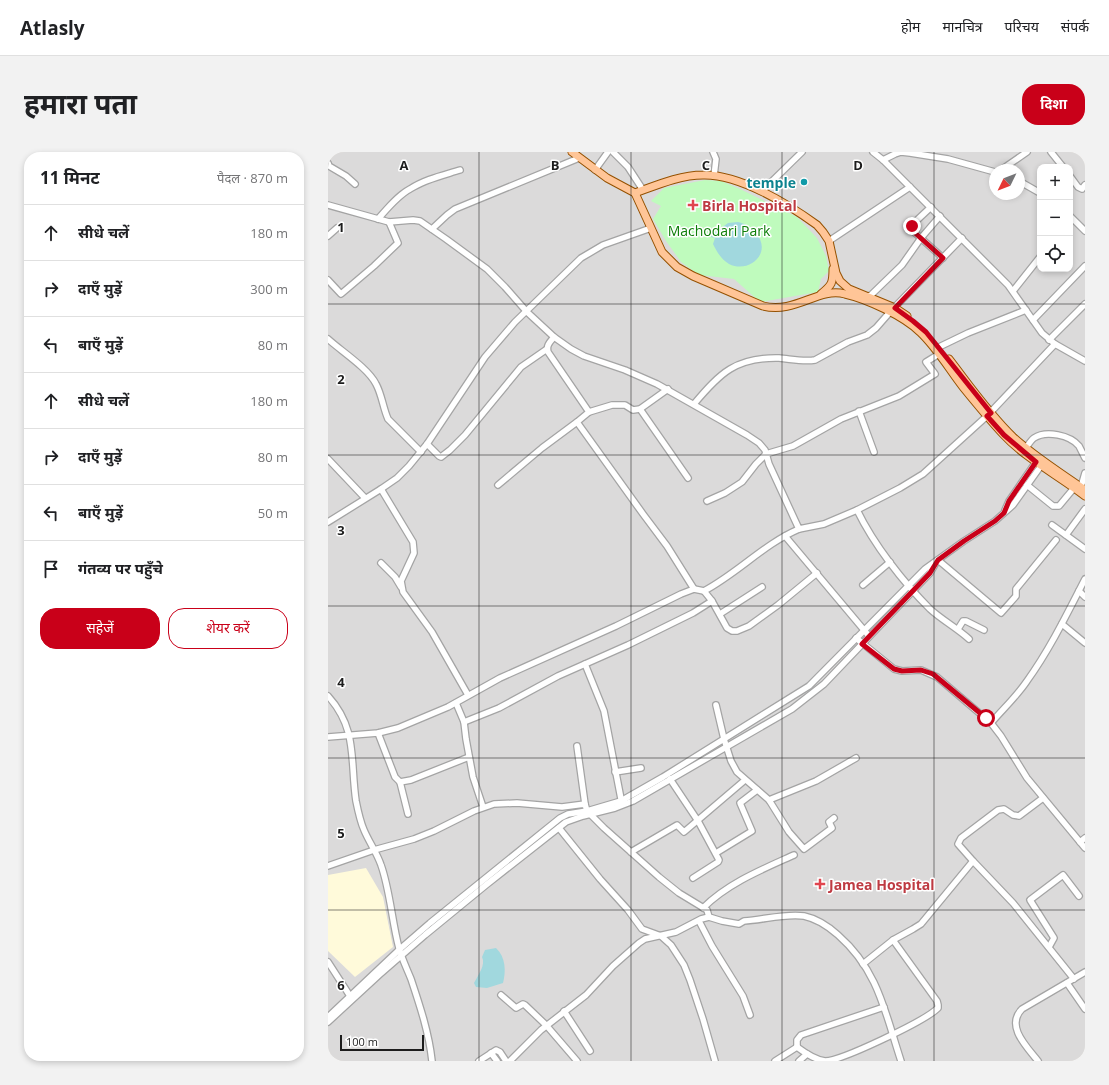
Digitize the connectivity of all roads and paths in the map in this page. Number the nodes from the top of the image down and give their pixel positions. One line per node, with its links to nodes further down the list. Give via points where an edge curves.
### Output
1 (572, 152): 10 (main road)
2 (608, 152): 16 (street)
3 (613, 152): 24 (street, via 628,167)
4 (714, 152): 18 (street)
5 (802, 152): 25 (street)
6 (873, 152): 11 (street)
7 (901, 152): 11 (street); 17 (street, via 948,158)
8 (1027, 152): 13 (street)
9 (1051, 152): 14 (street)
10 (579, 158): 16 (main road); 36 (street, via 455,209)
11 (883, 160): 23 (street)
12 (328, 163): 20 (street)
13 (1010, 164)
14 (1061, 164)
15 (460, 170): 31 (street, via 409,189)
16 (594, 170): 27 (main road)
17 (989, 170)
18 (714, 176): 24 (main road, via 674,179); 25 (main road)
19 (1073, 180): 22 (street, via 1082,189)
20 (355, 184)
21 (1025, 184): 26 (street)
22 (1085, 185)
23 (910, 187): 29 (street); 41 (street)
24 (643, 190): 27 (main road)
25 (762, 191): 41 (main road, via 817,225)
26 (1037, 191)
27 (635, 193): 35 (main road)
28 (328, 205): 31 (street)
29 (930, 207): 30 (street); 39 (street, via 912,226)
30 (940, 216): 39 (street); 40 (street)
31 (378, 219): 33 (street)
32 (1073, 220): 37 (street)
33 (389, 222): 36 (street, via 420,221); 46 (street, via 398,243 374,266 341,294)
34 (337, 228): 38 (street)
35 (650, 228): 48 (main road, via 662,252 677,267 763,306 788,307); 53 (street, via 590,252 571,267)
36 (432, 229): 53 (street, via 487,269)
37 (1085, 231)
38 (328, 236)
39 (921, 238): 42 (street); 49 (street, via 902,265)
40 (962, 238): 42 (street); 47 (street)
41 (829, 241): 44 (main road)
42 (943, 258): 51 (street)
43 (1037, 261): 47 (street)
44 (834, 263): 48 (main road, via 830,287); 49 (main road, via 840,281)
45 (1085, 266): 54 (street)
46 (328, 280)
47 (1013, 291): 52 (street)
48 (819, 296): 51 (main road, via 843,293)
49 (868, 296): 51 (main road)
50 (1085, 304): 57 (street)
51 (893, 310): 59 (main road); 62 (street, via 872,332 815,360 768,358 736,365 718,377)
52 (1026, 310): 54 (street); 59 (street, via 968,333)
53 (526, 312): 55 (street); 68 (street, via 485,357)
54 (1033, 320): 57 (street)
55 (554, 337): 58 (street); 61 (street, via 584,356)
56 (328, 339): 70 (street, via 370,375 379,390 388,419)
57 (1052, 342): 60 (street); 66 (street)
58 (547, 349): 65 (street); 68 (street, via 514,374 450,450 441,457)
59 (939, 351): 64 (street, via 926,362 935,374 899,396); 66 (main road, via 964,388)
60 (1085, 361)
61 (668, 389): 62 (street); 63 (street)
62 (694, 404): 72 (street, via 755,440 763,446)
63 (640, 409): 65 (street, via 633,410 625,405 612,404); 77 (street)
64 (859, 411): 71 (street); 72 (street, via 793,446)
65 (589, 412): 67 (street)
66 (989, 414): 69 (main road); 75 (main road, via 1004,435); 86 (street, via 923,474)
67 (578, 422): 78 (street); 104 (street, via 667,546)
68 (427, 444): 70 (street)
69 (1026, 448): 74 (street, via 1034,438 1045,434 1061,436 1078,446); 75 (main road)
70 (421, 452): 81 (street, via 410,466)
71 (874, 452)
72 (766, 454): 84 (street, via 742,482); 90 (street)
73 (328, 458): 83 (street)
74 (1085, 458)
75 (1040, 461): 79 (street); 80 (main road); 87 (street, via 1009,501)
76 (1085, 474): 80 (street)
77 (688, 478)
78 (498, 485)
79 (1027, 485): 80 (street, via 1056,507); 87 (street)
80 (1080, 488): 82 (main road)
81 (381, 489): 83 (street); 102 (street, via 413,542 414,553 403,575)
82 (1085, 496)
83 (365, 498): 88 (street)
84 (707, 501)
85 (1085, 508): 91 (street)
86 (857, 510): 90 (street, via 824,524); 96 (street, via 866,528)
87 (1004, 513): 95 (street)
88 (328, 522)
89 (1052, 525): 91 (street)
90 (799, 528): 92 (street)
91 (1066, 535): 94 (street)
92 (785, 536): 98 (street); 105 (street)
93 (1056, 540): 95 (street, via 1016,590 1016,596 1001,614)
94 (1085, 548)
95 (938, 560): 101 (street); 106 (street)
96 (890, 562): 100 (street); 101 (street)
97 (381, 563): 102 (street)
98 (817, 574): 110 (street, via 742,630 732,631 727,628); 113 (street)
99 (1085, 579): 107 (street)
100 (863, 585)
101 (908, 586): 106 (street); 113 (street)
102 (401, 587): 121 (street, via 432,632)
103 (762, 587): 110 (street)
104 (694, 589): 105 (street); 121 (street)
105 (704, 591): 109 (street)
106 (913, 591): 112 (street, via 932,610); 115 (street)
107 (1079, 591): 108 (street); 111 (street)
108 (1085, 597)
109 (712, 601): 110 (street); 120 (street, via 693,613)
110 (720, 614)
111 (1062, 624): 118 (street); 126 (street, via 1027,681)
112 (958, 629): 114 (street, via 963,621 966,621); 117 (street)
113 (864, 630): 115 (street); 116 (street)
114 (984, 630)
115 (869, 636): 119 (street)
116 (856, 638): 119 (street); 130 (street, via 809,686)
117 (968, 639)
118 (1085, 643)
119 (862, 644): 126 (street, via 894,669 921,670 933,674); 132 (street, via 810,696)
120 (585, 664): 125 (street, via 499,708); 136 (street, via 604,711)
121 (468, 695): 123 (street)
122 (328, 696): 128 (street, via 342,713)
123 (456, 703): 125 (street); 127 (street, via 398,728)
124 (716, 705): 130 (street)
125 (464, 722): 133 (street)
126 (991, 723): 141 (street)
127 (378, 733): 128 (street); 139 (street, via 395,777)
128 (350, 734): 129 (street); 153 (street, via 359,815)
129 (328, 737)
130 (724, 739): 132 (street); 144 (street)
131 (576, 746): 143 (street)
132 (727, 747): 137 (street); 138 (street, via 731,761)
133 (469, 757): 139 (street); 145 (street)
134 (856, 758): 142 (street, via 816,781)
135 (641, 768): 136 (street)
136 (615, 772): 144 (street)
137 (670, 779): 144 (street, via 633,801); 149 (street)
138 (745, 780): 140 (street); 149 (street)
139 (400, 782): 147 (street)
140 (757, 790): 142 (street); 155 (street, via 740,803 752,831)
141 (1043, 798): 151 (street); 157 (street, via 1019,816 1012,816 1004,809 998,810 961,838 959,846)
142 (769, 800): 148 (street, via 789,832 804,849 832,828 829,822)
143 (586, 804): 145 (street, via 555,806 517,803); 146 (street)
144 (621, 804): 146 (street)
145 (483, 807): 153 (street, via 426,834)
146 (589, 813): 150 (street, via 566,822); 154 (street); 167 (street, via 568,814 555,822 430,923)
147 (408, 814)
148 (834, 818)
149 (698, 821): 154 (street, via 684,832 677,825); 155 (street)
150 (559, 828): 164 (street, via 642,929); 167 (street)
151 (1083, 840): 152 (street)
152 (1085, 848)
153 (374, 850): 158 (street); 167 (street, via 383,872)
154 (631, 852): 161 (street, via 679,893)
155 (716, 853): 159 (street, via 719,862)
156 (794, 855): 161 (street, via 729,888)
157 (973, 861): 165 (street, via 921,924); 166 (street, via 1013,903)
158 (328, 866)
159 (692, 878)
160 (1079, 896): 166 (street, via 1063,875 1030,900 1054,938)
161 (703, 908): 162 (street, via 707,910)
162 (709, 917): 163 (street); 169 (street, via 740,924 744,920 791,916 812,918 822,922 844,941)
163 (699, 921): 164 (street, via 680,931); 178 (street, via 743,996)
164 (661, 936): 177 (street, via 645,939 632,948 586,994); 193 (street, via 671,945 684,965)
165 (893, 940): 169 (street); 182 (street, via 938,1005 936,1010)
166 (1049, 947): 171 (street)
167 (401, 952): 174 (street); 180 (street); 187 (street, via 423,1015)
168 (328, 962): 174 (street)
169 (863, 964): 175 (street, via 872,977)
170 (1085, 972): 171 (street)
171 (1074, 979): 172 (street)
172 (1067, 983): 176 (street); 197 (street, via 1022,1010 1016,1019 1016,1030)
173 (501, 995): 181 (street, via 516,1008 524,1004)
174 (350, 996): 179 (street)
175 (884, 1007): 182 (street); 183 (street, via 801,1035 797,1040)
176 (1085, 1009)
177 (564, 1011): 181 (street); 184 (street)
178 (750, 1014)
179 (328, 1017)
180 (328, 1022)
181 (546, 1025): 191 (street); 192 (street)
182 (893, 1036): 186 (street, via 835,1059 825,1061); 196 (street)
183 (797, 1048): 186 (street); 194 (street)
184 (590, 1051)
185 (490, 1053): 188 (street); 189 (street); 190 (street, via 498,1050)
186 (807, 1054): 195 (street)
187 (432, 1061)
188 (479, 1061)
189 (497, 1061)
190 (506, 1061)
191 (510, 1061)
192 (577, 1061)
193 (715, 1061)
194 (775, 1061)
195 (799, 1061)
196 (901, 1061)
197 (1038, 1061)

